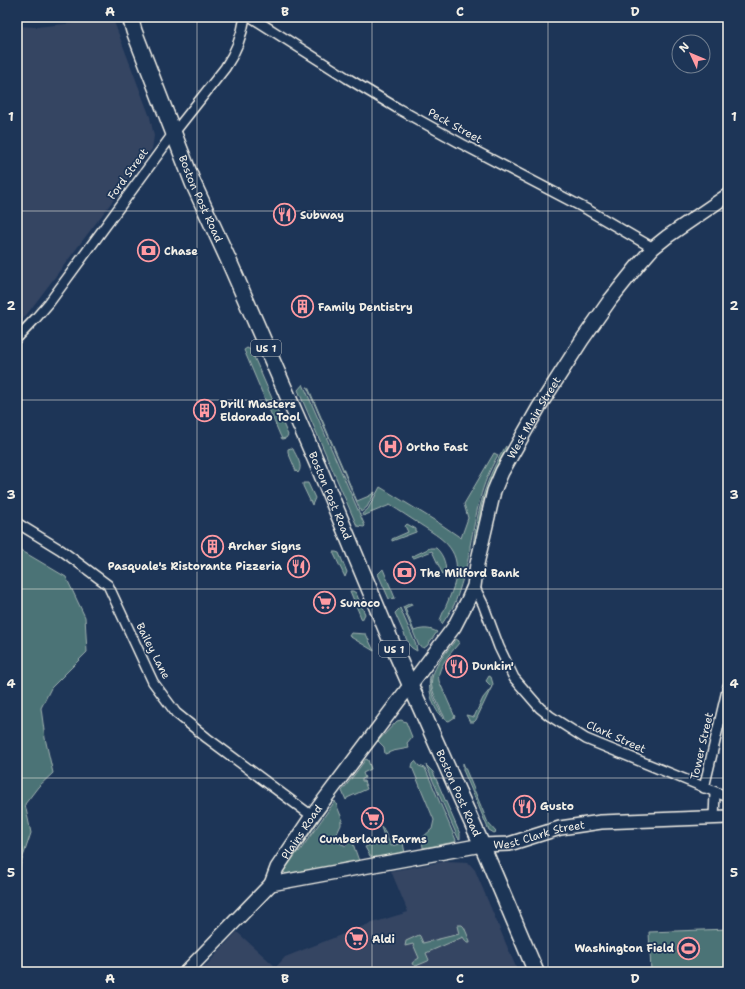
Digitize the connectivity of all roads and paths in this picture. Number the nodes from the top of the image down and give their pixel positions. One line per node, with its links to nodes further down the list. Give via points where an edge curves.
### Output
1 (130, 17): 4 (main road, Boston Post Road / US 1)
2 (245, 17): 4 (street, Ford Street, via 241,39 231,59)
3 (251, 17): 6 (street, Peck Street, via 397,108 583,207)
4 (173, 134): 7 (street, Ford Street, via 49,303); 10 (main road, Boston Post Road / US 1)
5 (728, 195): 6 (main road, West Main Street)
6 (653, 248): 9 (main road, West Main Street, via 610,300 582,340 539,407 502,472 494,491)
7 (17, 338)
8 (17, 523): 15 (street, Bailey Lane, via 61,550 108,586 153,682 176,713)
9 (474, 586): 10 (main road, West Main Street, via 454,626); 12 (street, Clark Street, via 514,678 540,708 586,739)
10 (411, 686): 15 (main road, Plains Road); 18 (main road, Boston Post Road / US 1)
11 (728, 686): 12 (street, Tower Street)
12 (704, 788): 13 (street, Clark Street)
13 (715, 792): 14 (street, Clark Street); 17 (street)
14 (728, 797)
15 (312, 816): 19 (main road, Plains Road, via 277,868)
16 (728, 817): 17 (main road, West Clark Street)
17 (714, 818): 18 (main road, West Clark Street, via 601,822 560,828 508,844)
18 (482, 845): 19 (main road, West Clark Street); 21 (main road, Boston Post Road / US 1)
19 (271, 884): 20 (main road, Plains Road)
20 (186, 972)
21 (536, 972)

